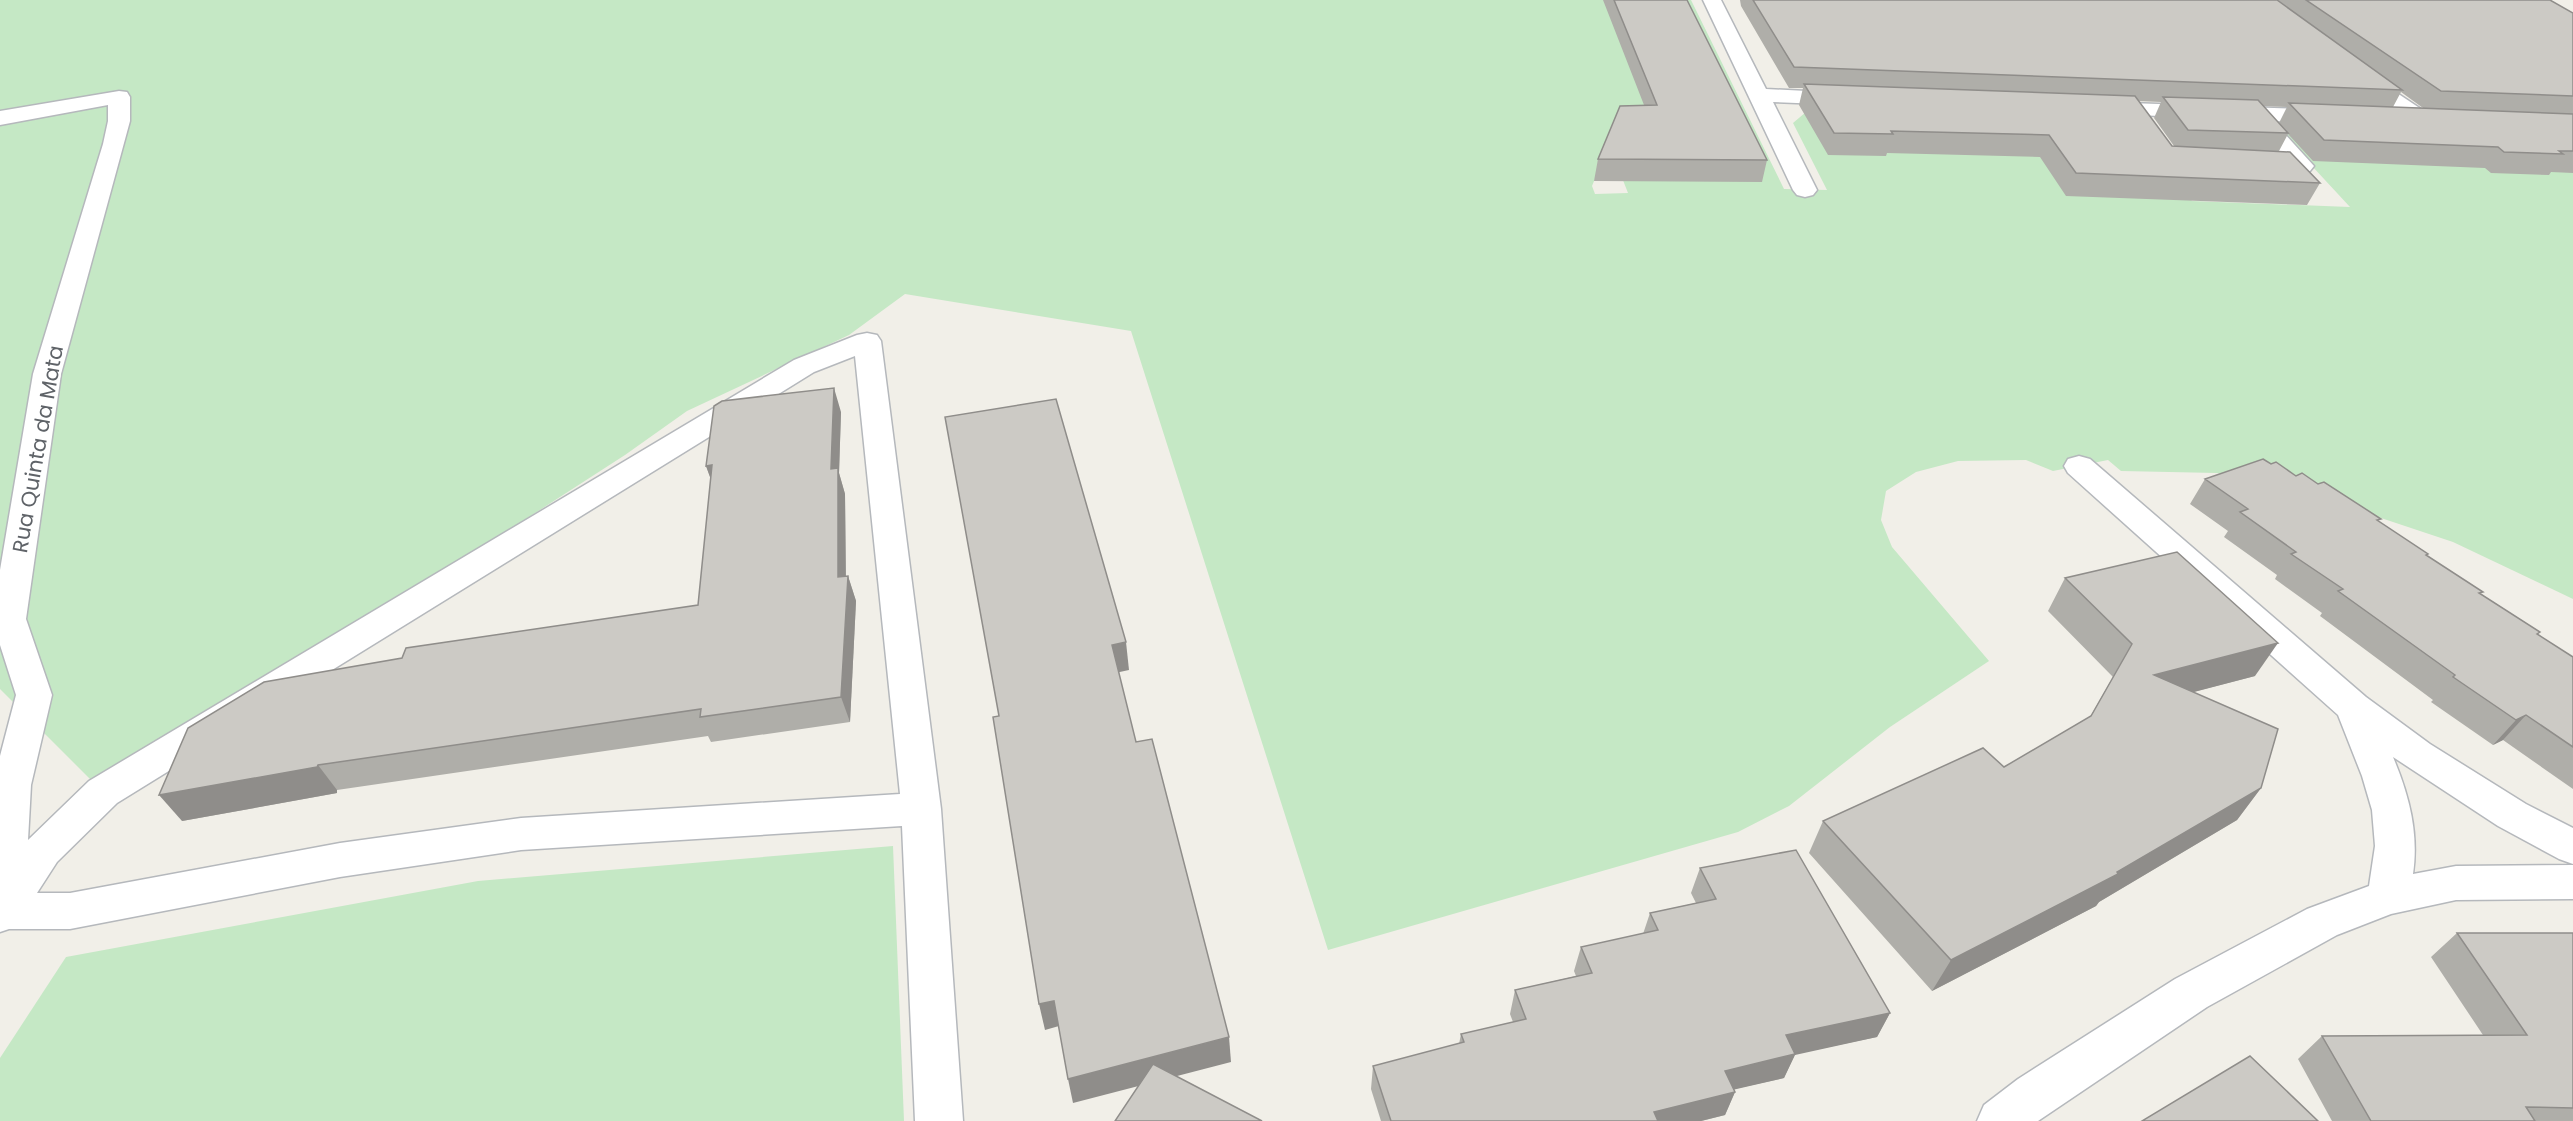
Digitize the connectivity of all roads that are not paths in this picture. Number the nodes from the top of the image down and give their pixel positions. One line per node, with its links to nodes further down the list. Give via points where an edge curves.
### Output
1 (1712, 0): 3 (street)
2 (2346, 66): 11 (street)
3 (1757, 95): 4 (street); 15 (street)
4 (1872, 100)
5 (2076, 107): 6 (street)
6 (2133, 110): 7 (street); 13 (street)
7 (2254, 114): 8 (street); 14 (street, via 2302,166)
8 (2350, 117)
9 (0, 118): 22 (street, Rua Quinta da Mata, via 119,97 114,144 47,374 9,619 34,695 12,785)
10 (2386, 119): 11 (street)
11 (2422, 120): 12 (street)
12 (2445, 121)
13 (2151, 135)
14 (2258, 165)
15 (1805, 190)
16 (2079, 466): 17 (street)
17 (2353, 707): 19 (street, via 2512,815); 21 (street, via 2393,813 2396,847)
18 (921, 809): 22 (street, via 521,834 340,860 70,910); 22 (street, via 867,341 804,366 103,792 43,850); 23 (street)
19 (2573, 847)
20 (2573, 882): 21 (street, via 2456,883)
21 (2388, 897): 24 (street, via 2322,922 2191,993 2034,1095)
22 (1, 912)
23 (939, 1121)
24 (2001, 1121)

